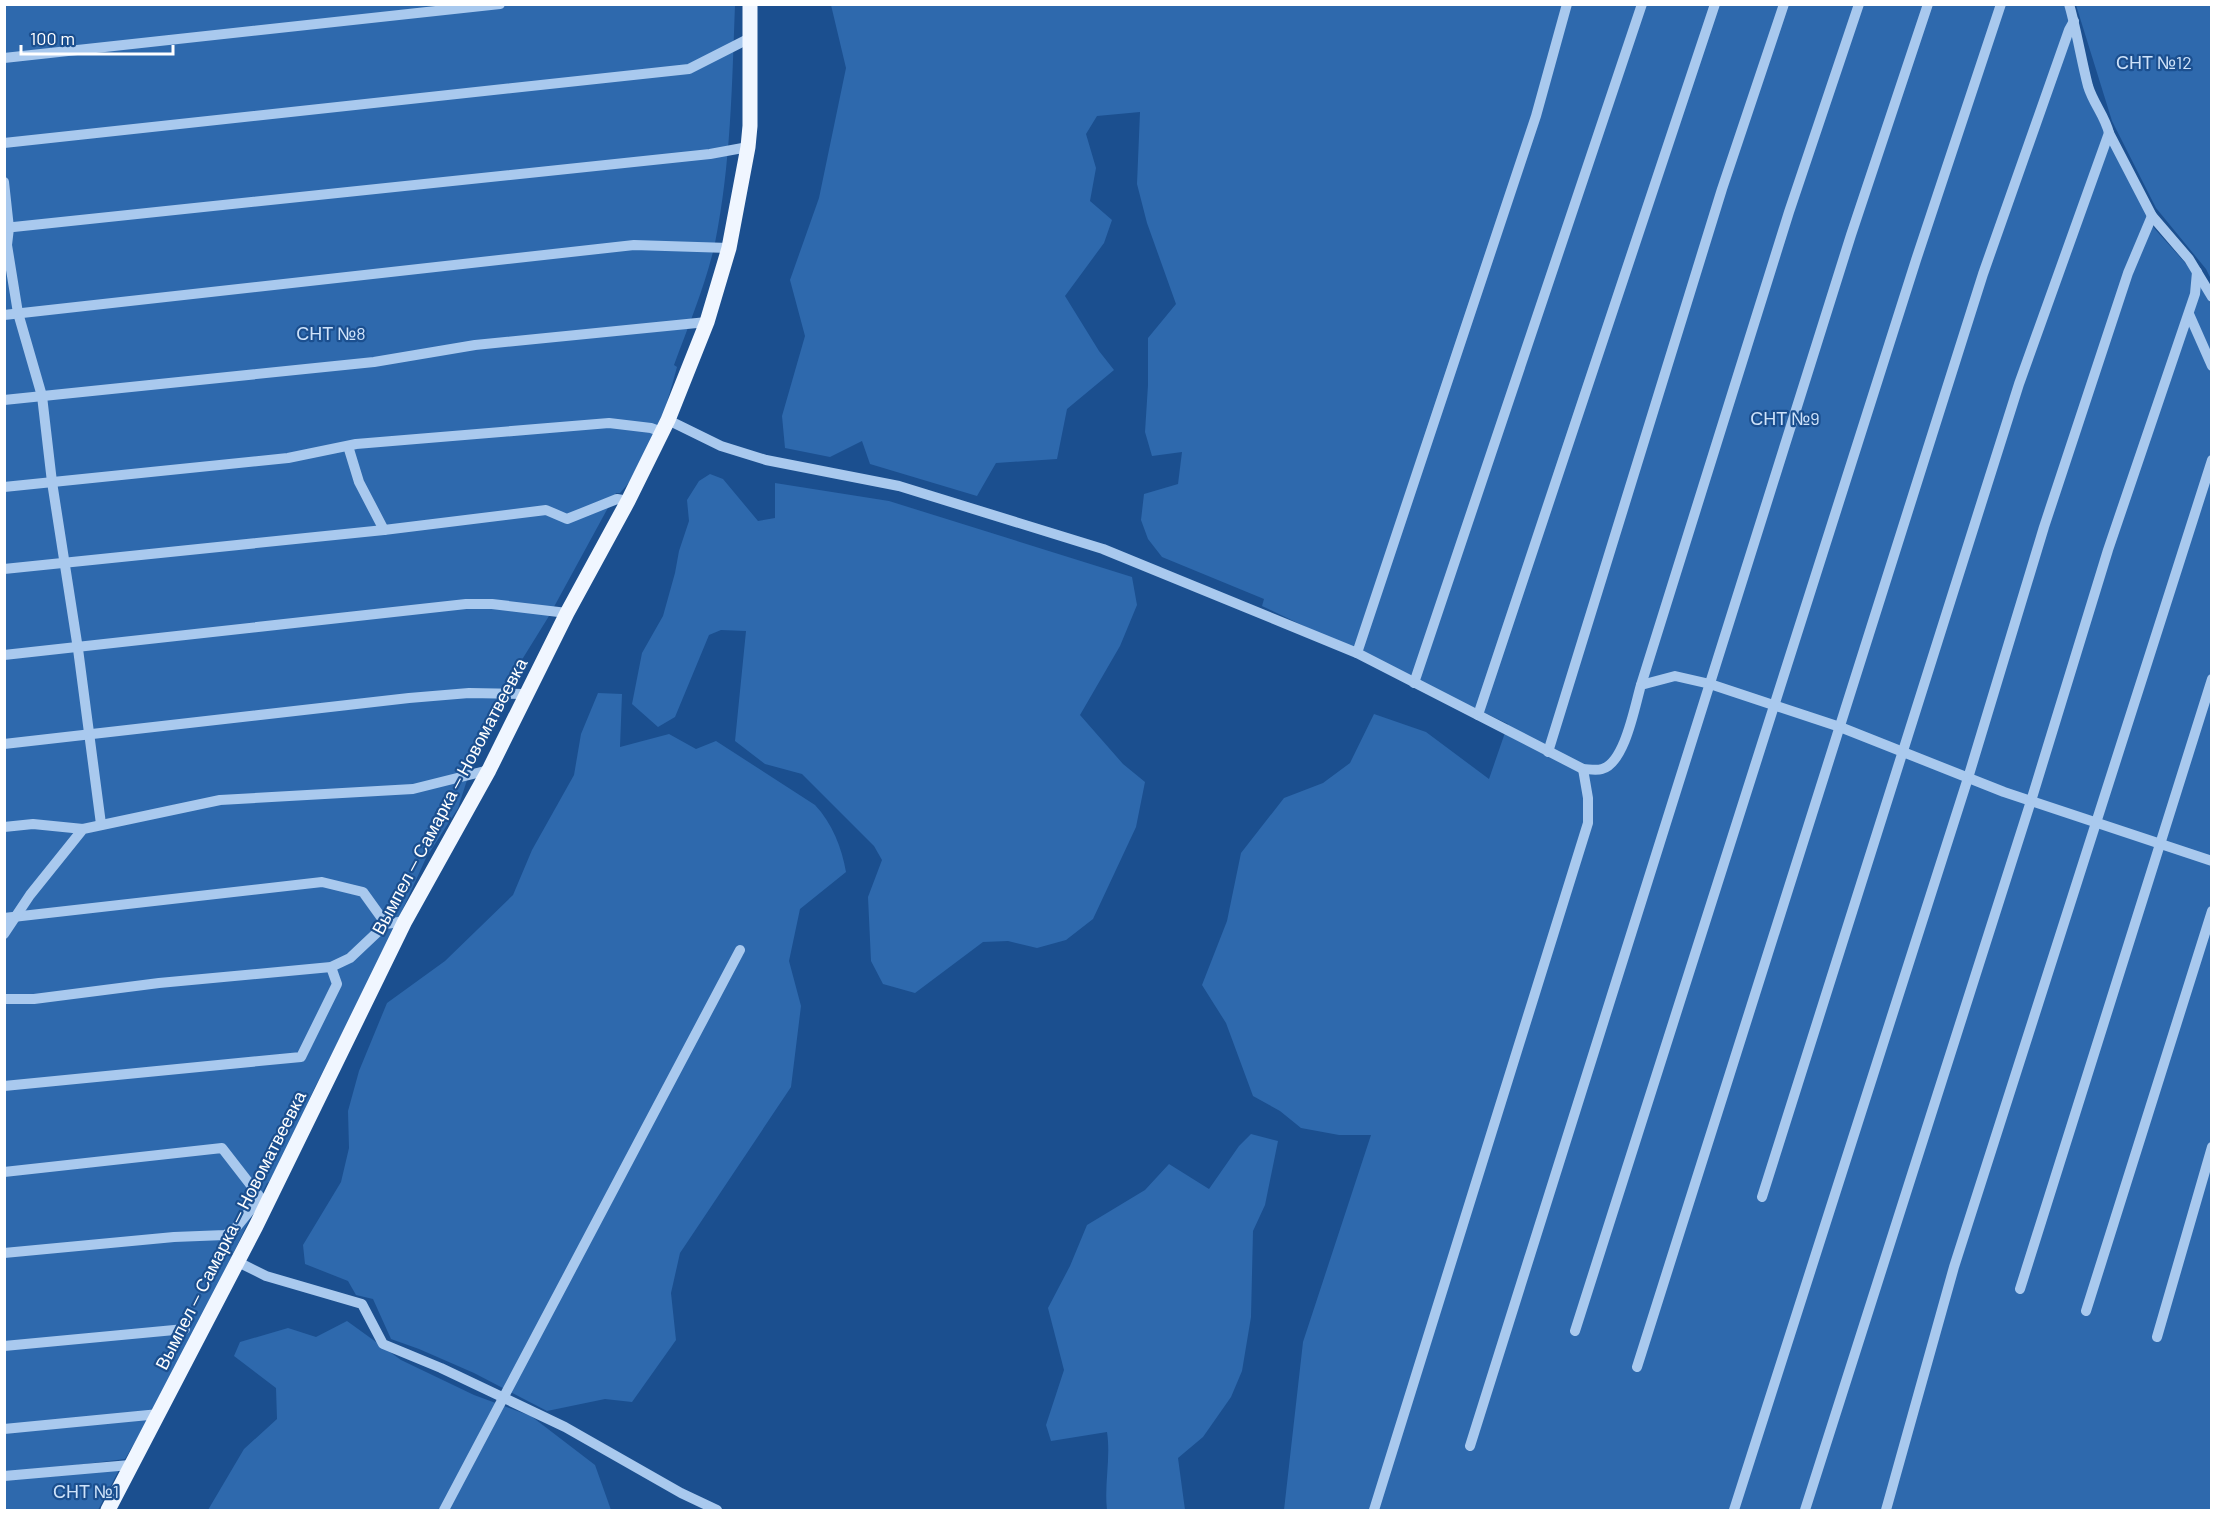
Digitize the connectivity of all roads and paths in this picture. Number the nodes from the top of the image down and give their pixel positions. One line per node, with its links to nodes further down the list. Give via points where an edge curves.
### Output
1 (500, 4): 13 (street)
2 (750, 4): 12 (main road, Вымпел — Самарка — Новоматвеевка)
3 (1567, 4): 41 (street, via 1536,116)
4 (1642, 4): 44 (street)
5 (1715, 4): 49 (street)
6 (1784, 4): 53 (street, via 1722,189)
7 (1859, 4): 46 (street)
8 (1928, 4): 45 (street)
9 (2001, 4): 48 (street)
10 (2069, 4): 11 (street)
11 (2074, 21): 14 (street, via 2089,88); 50 (street, via 1983,274)
12 (750, 38): 15 (street, via 689,69); 16 (main road, Вымпел — Самарка — Новоматвеевка)
13 (4, 58)
14 (2109, 133): 18 (street); 54 (street, via 2019,384)
15 (4, 143)
16 (748, 147): 19 (street); 20 (main road, Вымпел — Самарка — Новоматвеевка)
17 (4, 182): 19 (street)
18 (2152, 216): 21 (street); 57 (street, via 2128,273 2044,526)
19 (7, 228): 23 (street)
20 (729, 248): 23 (street, via 634,245); 26 (main road, Вымпел — Самарка — Новоматвеевка)
21 (2197, 272): 22 (street); 24 (street)
22 (2211, 297)
23 (18, 313): 25 (street); 28 (street)
24 (2189, 314): 27 (street); 58 (street, via 2108,550)
25 (4, 315)
26 (707, 322): 28 (street); 30 (main road, Вымпел — Самарка — Новоматвеевка)
27 (2211, 366)
28 (42, 396): 29 (street); 33 (street)
29 (4, 400)
30 (665, 426): 31 (street, via 609,423); 35 (main road, Вымпел — Самарка — Новоматвеевка); 41 (street, via 766,460 899,486 1103,549)
31 (348, 446): 33 (street, via 288,458); 36 (street, via 359,482)
32 (2211, 460): 59 (street)
33 (52, 482): 34 (street); 37 (street)
34 (4, 487)
35 (628, 501): 36 (street, via 617,500 567,519 546,510); 39 (main road, Вымпел — Самарка — Новоматвеевка)
36 (384, 530): 37 (street)
37 (65, 563): 38 (street); 40 (street)
38 (4, 569)
39 (567, 613): 40 (street, via 466,604); 47 (main road, Вымпел — Самарка — Новоматвеевка)
40 (78, 649): 42 (street); 51 (street)
41 (1357, 653): 44 (street)
42 (4, 655)
43 (2211, 679): 63 (street)
44 (1414, 683): 49 (street)
45 (1710, 684): 46 (street, via 1675,676); 48 (street); 90 (street)
46 (1641, 685): 55 (street, via 1621,751 1602,769)
47 (526, 694): 51 (street, via 409,698); 56 (main road, Вымпел — Самарка — Новоматвеевка)
48 (1775, 704): 50 (street); 83 (street)
49 (1478, 715): 53 (street)
50 (1840, 727): 54 (street); 86 (street)
51 (90, 735): 52 (street); 60 (street)
52 (4, 744)
53 (1548, 752): 55 (street)
54 (1903, 753): 57 (street); 76 (street)
55 (1582, 769): 96 (street, via 1588,823)
56 (489, 770): 60 (street, via 413,789 220,800); 67 (main road, Вымпел — Самарка — Новоматвеевка)
57 (1968, 778): 58 (street); 97 (street)
58 (2031, 801): 59 (street); 98 (street)
59 (2097, 823): 63 (street); 99 (street, via 1954,1267)
60 (101, 824): 62 (street)
61 (4, 827): 62 (street, via 33,824)
62 (83, 829): 66 (street)
63 (2160, 844): 64 (street); 80 (street)
64 (2211, 861)
65 (2211, 911): 81 (street)
66 (10, 917): 68 (street, via 322,882 363,892); 69 (street)
67 (405, 921): 68 (street); 77 (main road, Вымпел — Самарка — Новоматвеевка)
68 (386, 924): 71 (street, via 350,958)
69 (4, 934)
70 (740, 950): 87 (street)
71 (331, 967): 72 (street); 73 (street, via 336,984 301,1057)
72 (4, 999)
73 (4, 1086)
74 (2211, 1147): 84 (street)
75 (4, 1172): 77 (street, via 222,1148)
76 (1762, 1197)
77 (265, 1202): 78 (street, via 256,1203 225,1235); 79 (main road, Вымпел — Самарка — Новоматвеевка)
78 (4, 1253)
79 (238, 1262): 87 (street, via 266,1276 362,1304 383,1344); 88 (main road, Вымпел — Самарка — Новоматвеевка)
80 (2020, 1289)
81 (2086, 1311)
82 (185, 1329): 85 (street)
83 (1575, 1331)
84 (2157, 1337)
85 (4, 1346)
86 (1637, 1367)
87 (504, 1398): 94 (street); 95 (street)
88 (159, 1414): 89 (street); 91 (main road, Вымпел — Самарка — Новоматвеевка)
89 (4, 1429)
90 (1470, 1446)
91 (130, 1465): 92 (street); 93 (main road, Вымпел — Самарка — Новоматвеевка)
92 (4, 1476)
93 (108, 1510)
94 (444, 1510)
95 (717, 1510)
96 (1374, 1510)
97 (1734, 1510)
98 (1805, 1510)
99 (1886, 1510)

